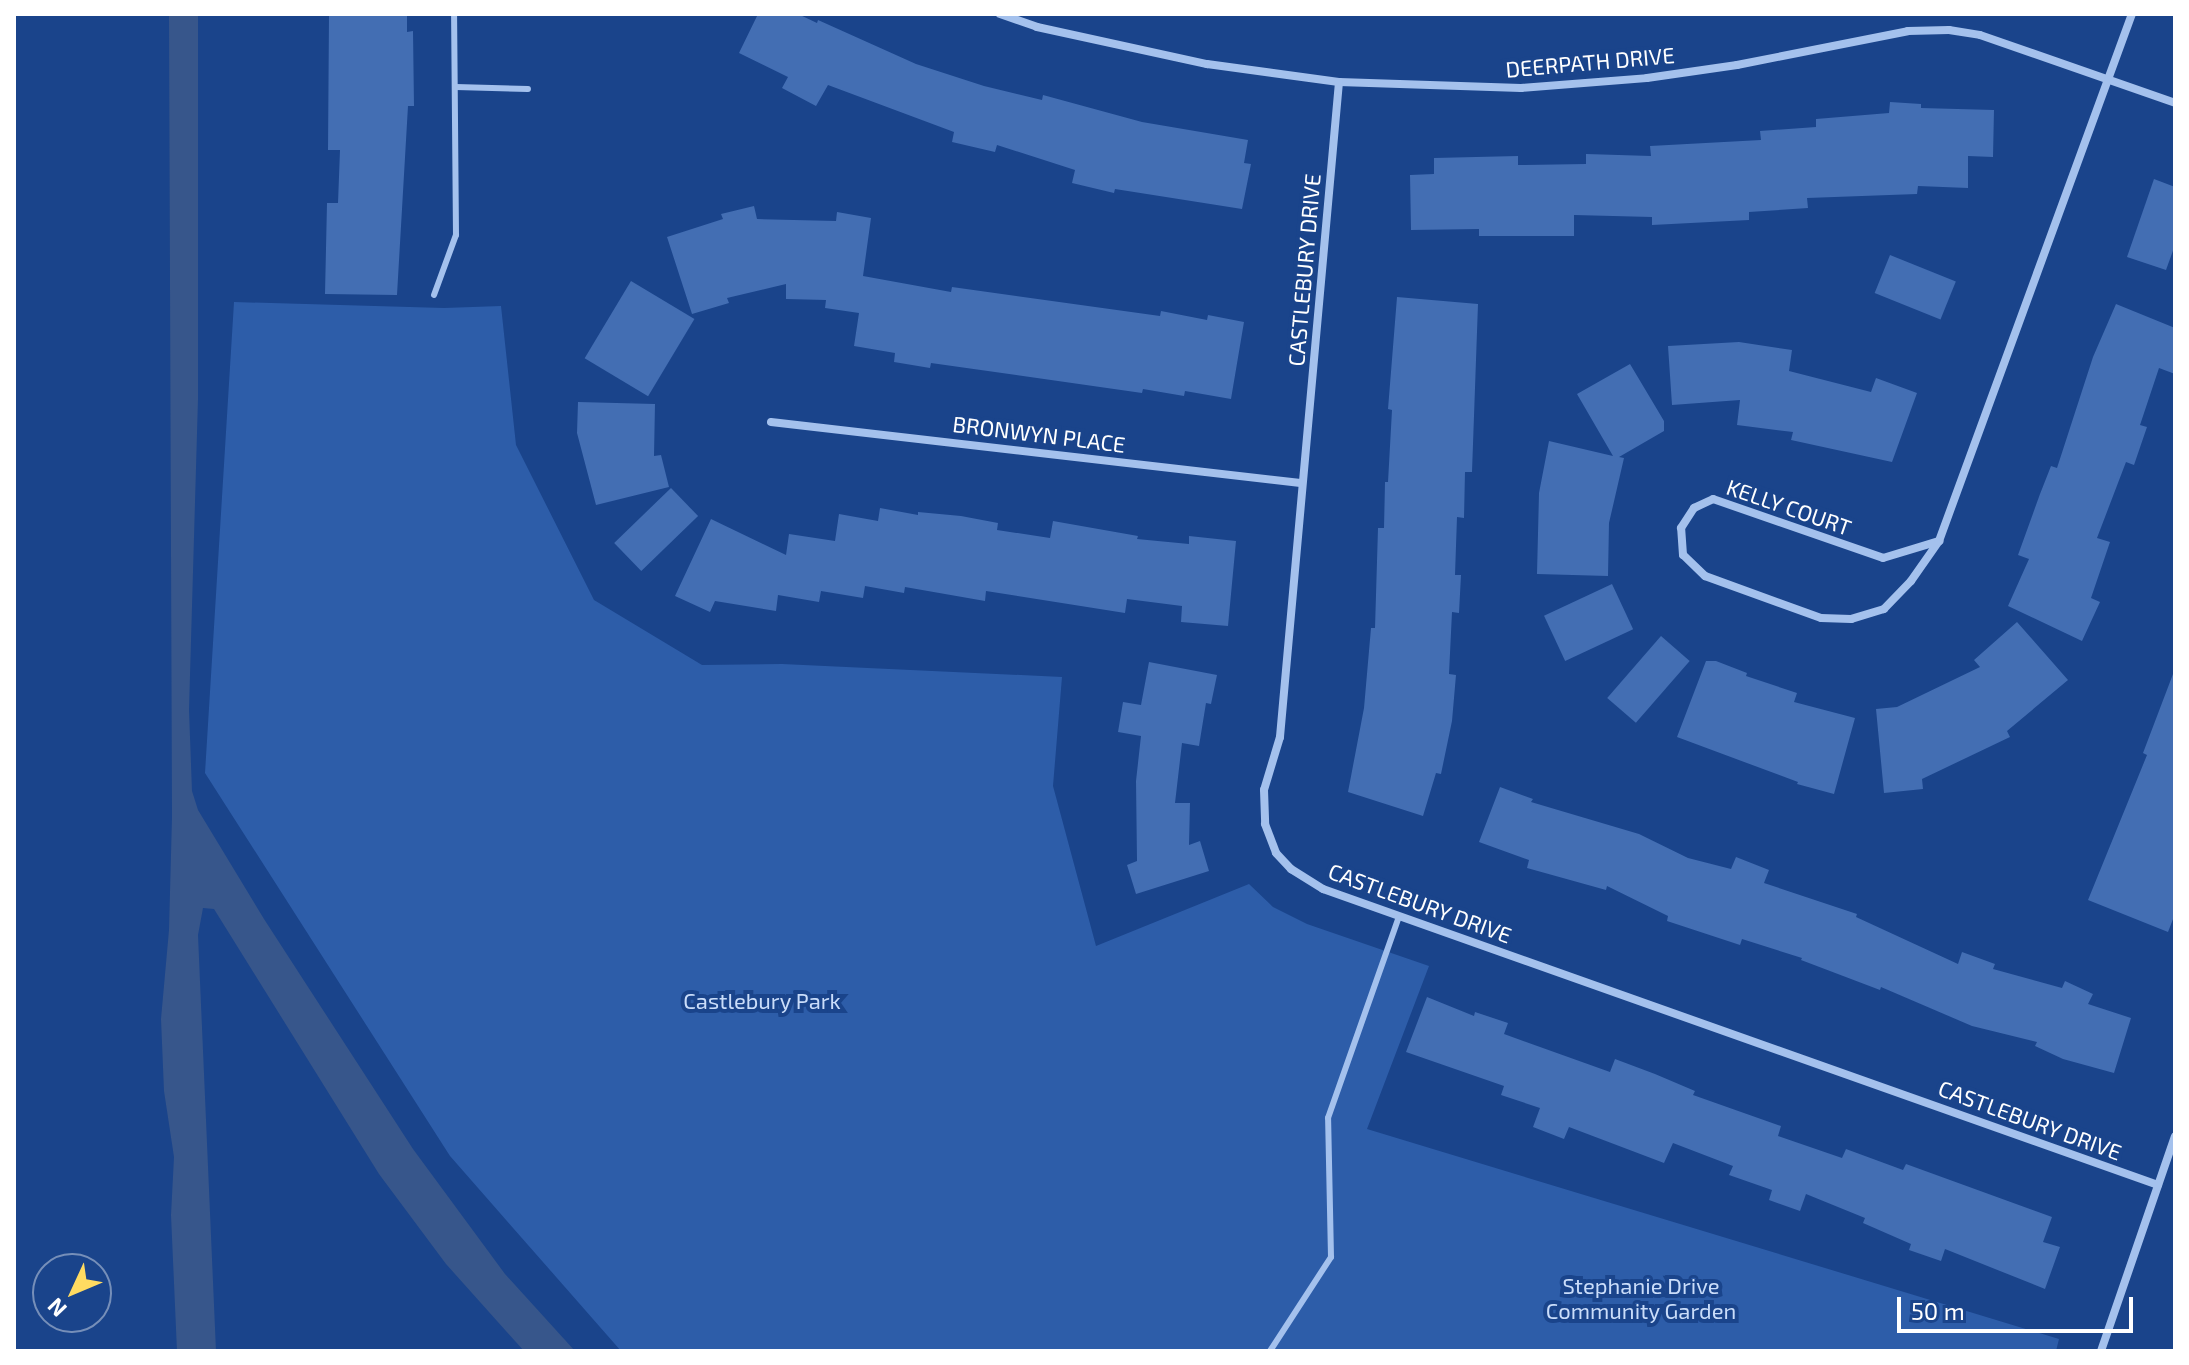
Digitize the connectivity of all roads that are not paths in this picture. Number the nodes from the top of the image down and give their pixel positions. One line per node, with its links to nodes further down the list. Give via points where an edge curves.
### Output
1 (454, 14): 6 (lane)
2 (1000, 14): 5 (street, DEERPATH DRIVE, via 1207,64)
3 (2132, 14): 4 (street, KELLY COURT)
4 (2108, 79): 5 (street, DEERPATH DRIVE, via 1980,35 1949,30 1908,31 1737,65 1631,79 1521,88); 8 (street, DEERPATH DRIVE); 12 (street, KELLY COURT)
5 (1339, 82): 11 (street, CASTLEBURY DRIVE)
6 (456, 87): 7 (lane); 9 (lane, via 456,235)
7 (528, 89)
8 (2175, 103)
9 (434, 295)
10 (771, 422): 11 (street, BRONWYN PLACE)
11 (1301, 483): 13 (street, CASTLEBURY DRIVE, via 1280,737 1264,790 1265,824 1276,853 1310,883)
12 (1939, 541): 12 (street, KELLY COURT, via 1883,558 1713,499 1694,508 1681,528 1683,555 1705,576 1821,618 1851,619 1884,609)
13 (1399, 916): 15 (street, CASTLEBURY DRIVE); 16 (lane, via 1328,1118 1331,1257)
14 (2175, 1136): 15 (street)
15 (2158, 1185): 17 (street)
16 (1270, 1351)
17 (2101, 1351)

